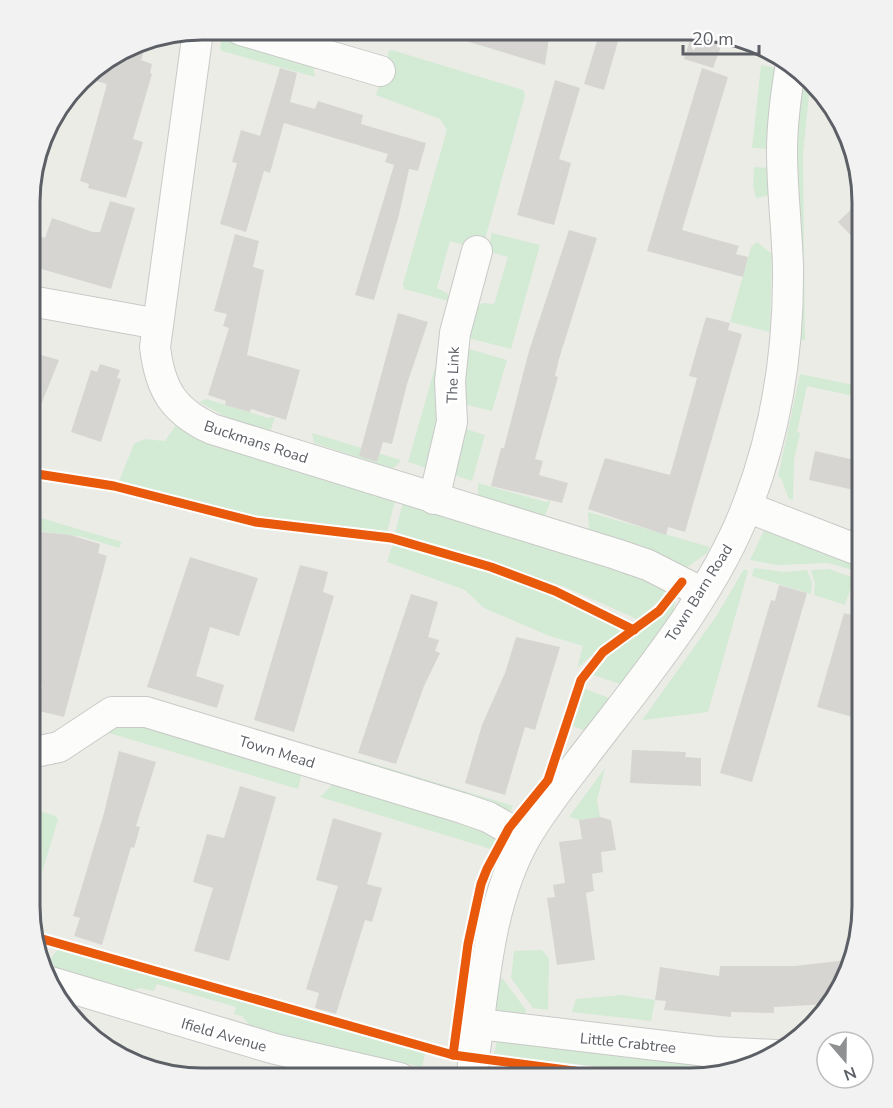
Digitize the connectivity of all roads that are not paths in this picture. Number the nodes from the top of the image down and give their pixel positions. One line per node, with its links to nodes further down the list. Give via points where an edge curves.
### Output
1 (275, 40): 3 (street)
2 (197, 41): 7 (street, Buckmans Road)
3 (380, 71)
4 (790, 75): 9 (street, Town Barn Road, via 782,154 788,264 784,365 770,435)
5 (477, 251): 8 (street, The Link, via 455,333 450,381 452,422)
6 (40, 303): 7 (street)
7 (158, 324): 8 (street, Buckmans Road, via 158,369 166,390 191,419)
8 (434, 499): 11 (street, Buckmans Road, via 616,554)
9 (747, 507): 10 (street); 11 (street, Town Barn Road, via 714,575)
10 (852, 548)
11 (701, 592): 13 (street, Town Barn Road, via 673,638)
12 (40, 751): 13 (street, Town Mead, via 59,747 112,712 146,712 462,808 488,817)
13 (525, 838): 15 (street, Town Barn Road, via 494,926)
14 (62, 985): 17 (street, Ifield Avenue, via 275,1049)
15 (479, 1023): 16 (street, Little Crabtree); 18 (street, Town Barn Road)
16 (754, 1054)
17 (353, 1067)
18 (473, 1067)

